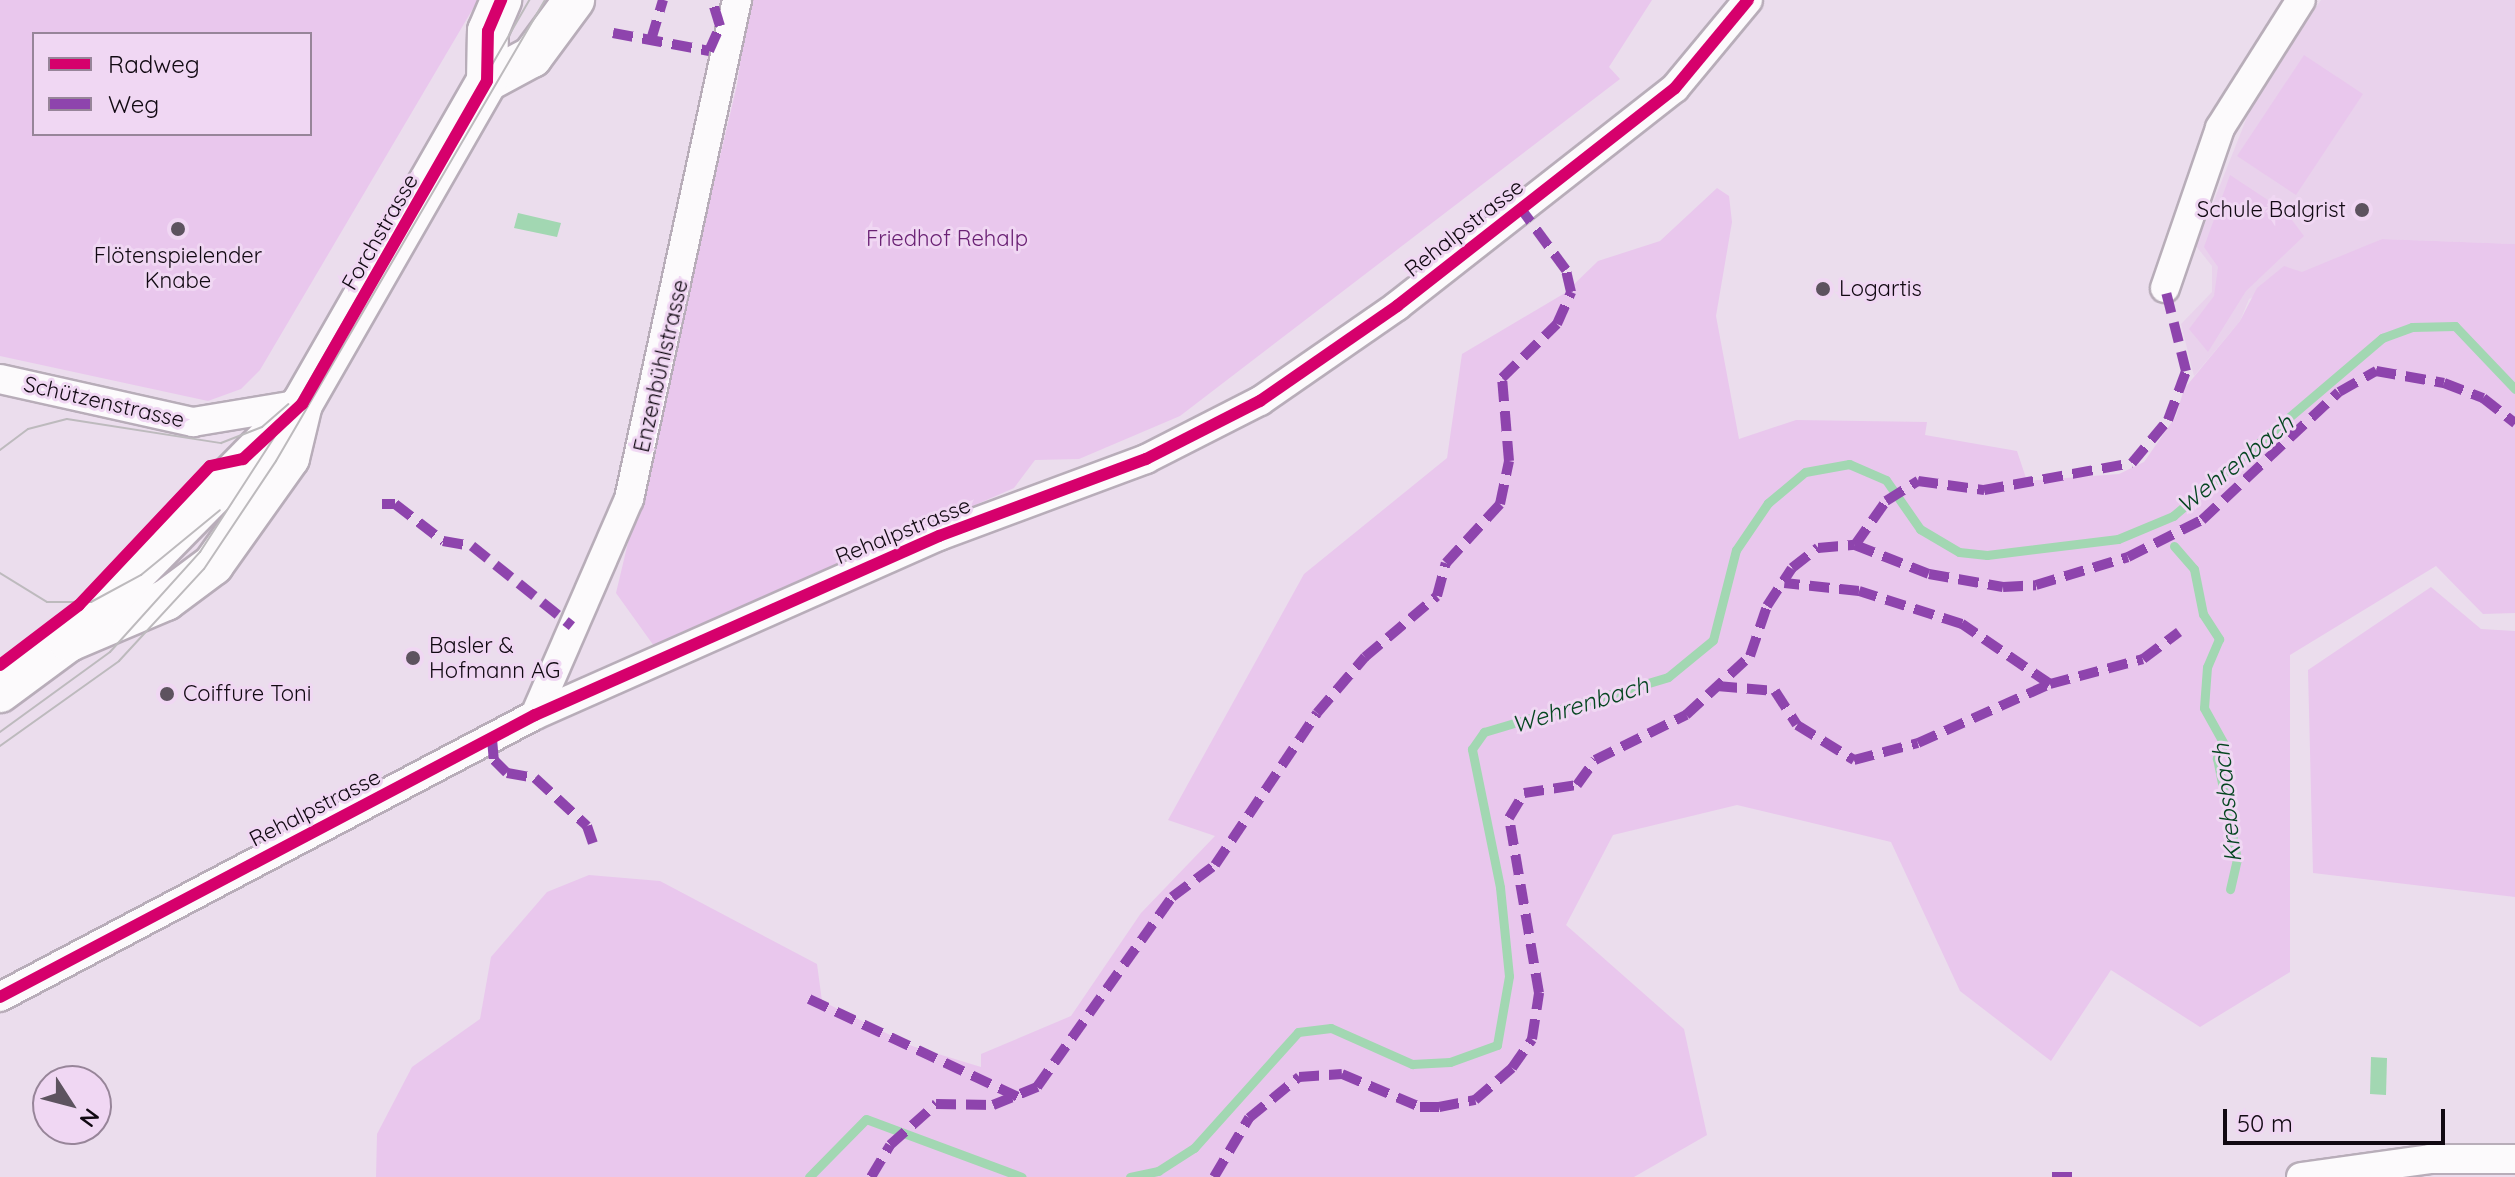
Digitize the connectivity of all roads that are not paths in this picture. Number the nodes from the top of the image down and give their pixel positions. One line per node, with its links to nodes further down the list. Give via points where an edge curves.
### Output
1 (501, 0): 6 (main road, Forchstrasse, via 488,31)
2 (574, 0): 6 (main road, via 532,57)
3 (737, 0): 11 (street, Enzenbühlstrasse, via 629,499)
4 (1748, 0): 11 (street, Rehalpstrasse, via 1675,88 1397,306 1260,401 1146,459 939,536)
5 (2301, 0): 7 (street, via 2220,128)
6 (487, 81): 9 (main road, Forchstrasse)
7 (2165, 288)
8 (0, 379): 9 (street, Schützenstrasse, via 193,422)
9 (302, 404): 10 (main road, Forchstrasse, via 289,458 213,565 166,600 69,641)
10 (0, 692)
11 (535, 715): 12 (street, Rehalpstrasse)
12 (0, 997)
13 (2515, 1159): 14 (street, via 2430,1159)
14 (2301, 1177)

